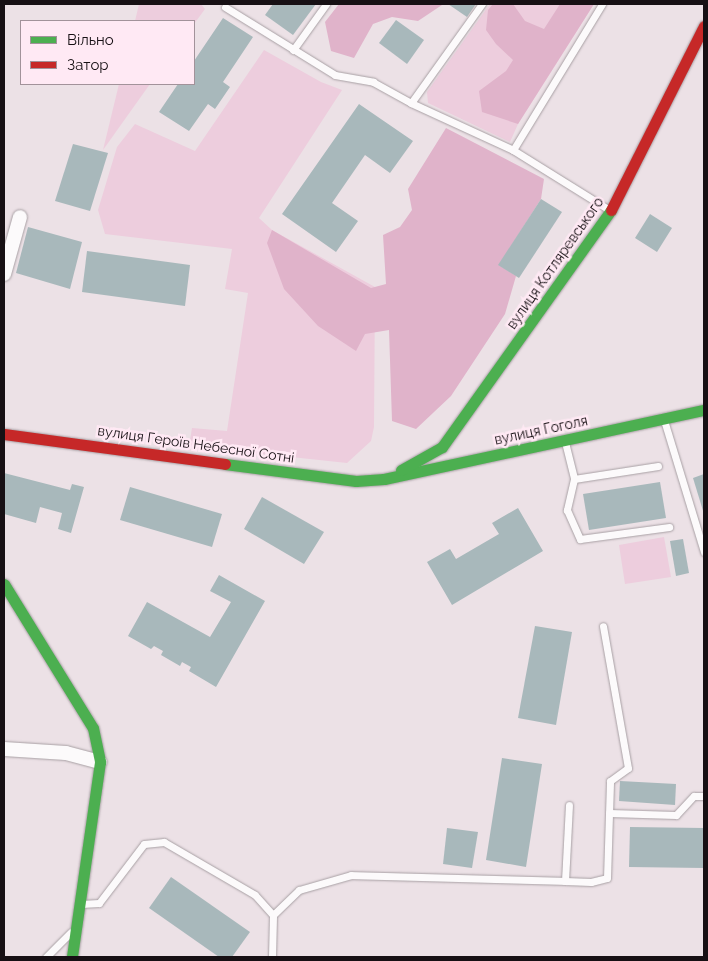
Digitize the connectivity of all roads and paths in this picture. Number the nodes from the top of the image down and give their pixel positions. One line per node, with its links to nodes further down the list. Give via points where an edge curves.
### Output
1 (326, 4): 6 (lane)
2 (482, 4): 7 (lane)
3 (602, 4): 8 (lane)
4 (225, 6): 6 (lane)
5 (704, 26): 9 (street, вулиця Котляревського)
6 (292, 50): 7 (lane, via 336,75 373,82)
7 (410, 103): 8 (lane)
8 (513, 150): 9 (lane)
9 (611, 211): 17 (street, вулиця Котляревського, via 442,447)
10 (20, 217): 11 (street)
11 (4, 274)
12 (704, 410): 13 (street, вулиця Гоголя)
13 (664, 419): 15 (street, вулиця Гоголя); 19 (lane)
14 (4, 434): 17 (street, вулиця Героїв Небесної Сотні, via 356,481)
15 (565, 440): 17 (street, вулиця Гоголя); 18 (lane)
16 (658, 466): 18 (lane)
17 (384, 479)
18 (574, 479): 20 (lane, via 567,510 580,539)
19 (701, 522): 21 (lane)
20 (669, 527)
21 (704, 552)
22 (4, 584): 25 (street, via 93,728)
23 (603, 626): 28 (lane, via 628,768 610,781)
24 (4, 749): 25 (street, via 66,753)
25 (100, 762): 30 (street)
26 (704, 796): 28 (lane, via 694,796 676,815)
27 (569, 805): 29 (lane)
28 (609, 813): 29 (lane, via 607,878 591,882)
29 (565, 881): 31 (lane, via 351,875 299,890)
30 (80, 904): 31 (lane, via 99,903 144,844 164,842 255,895); 32 (street)
31 (272, 915): 35 (lane)
32 (77, 927): 33 (lane); 34 (street)
33 (46, 957)
34 (72, 957)
35 (272, 957)

